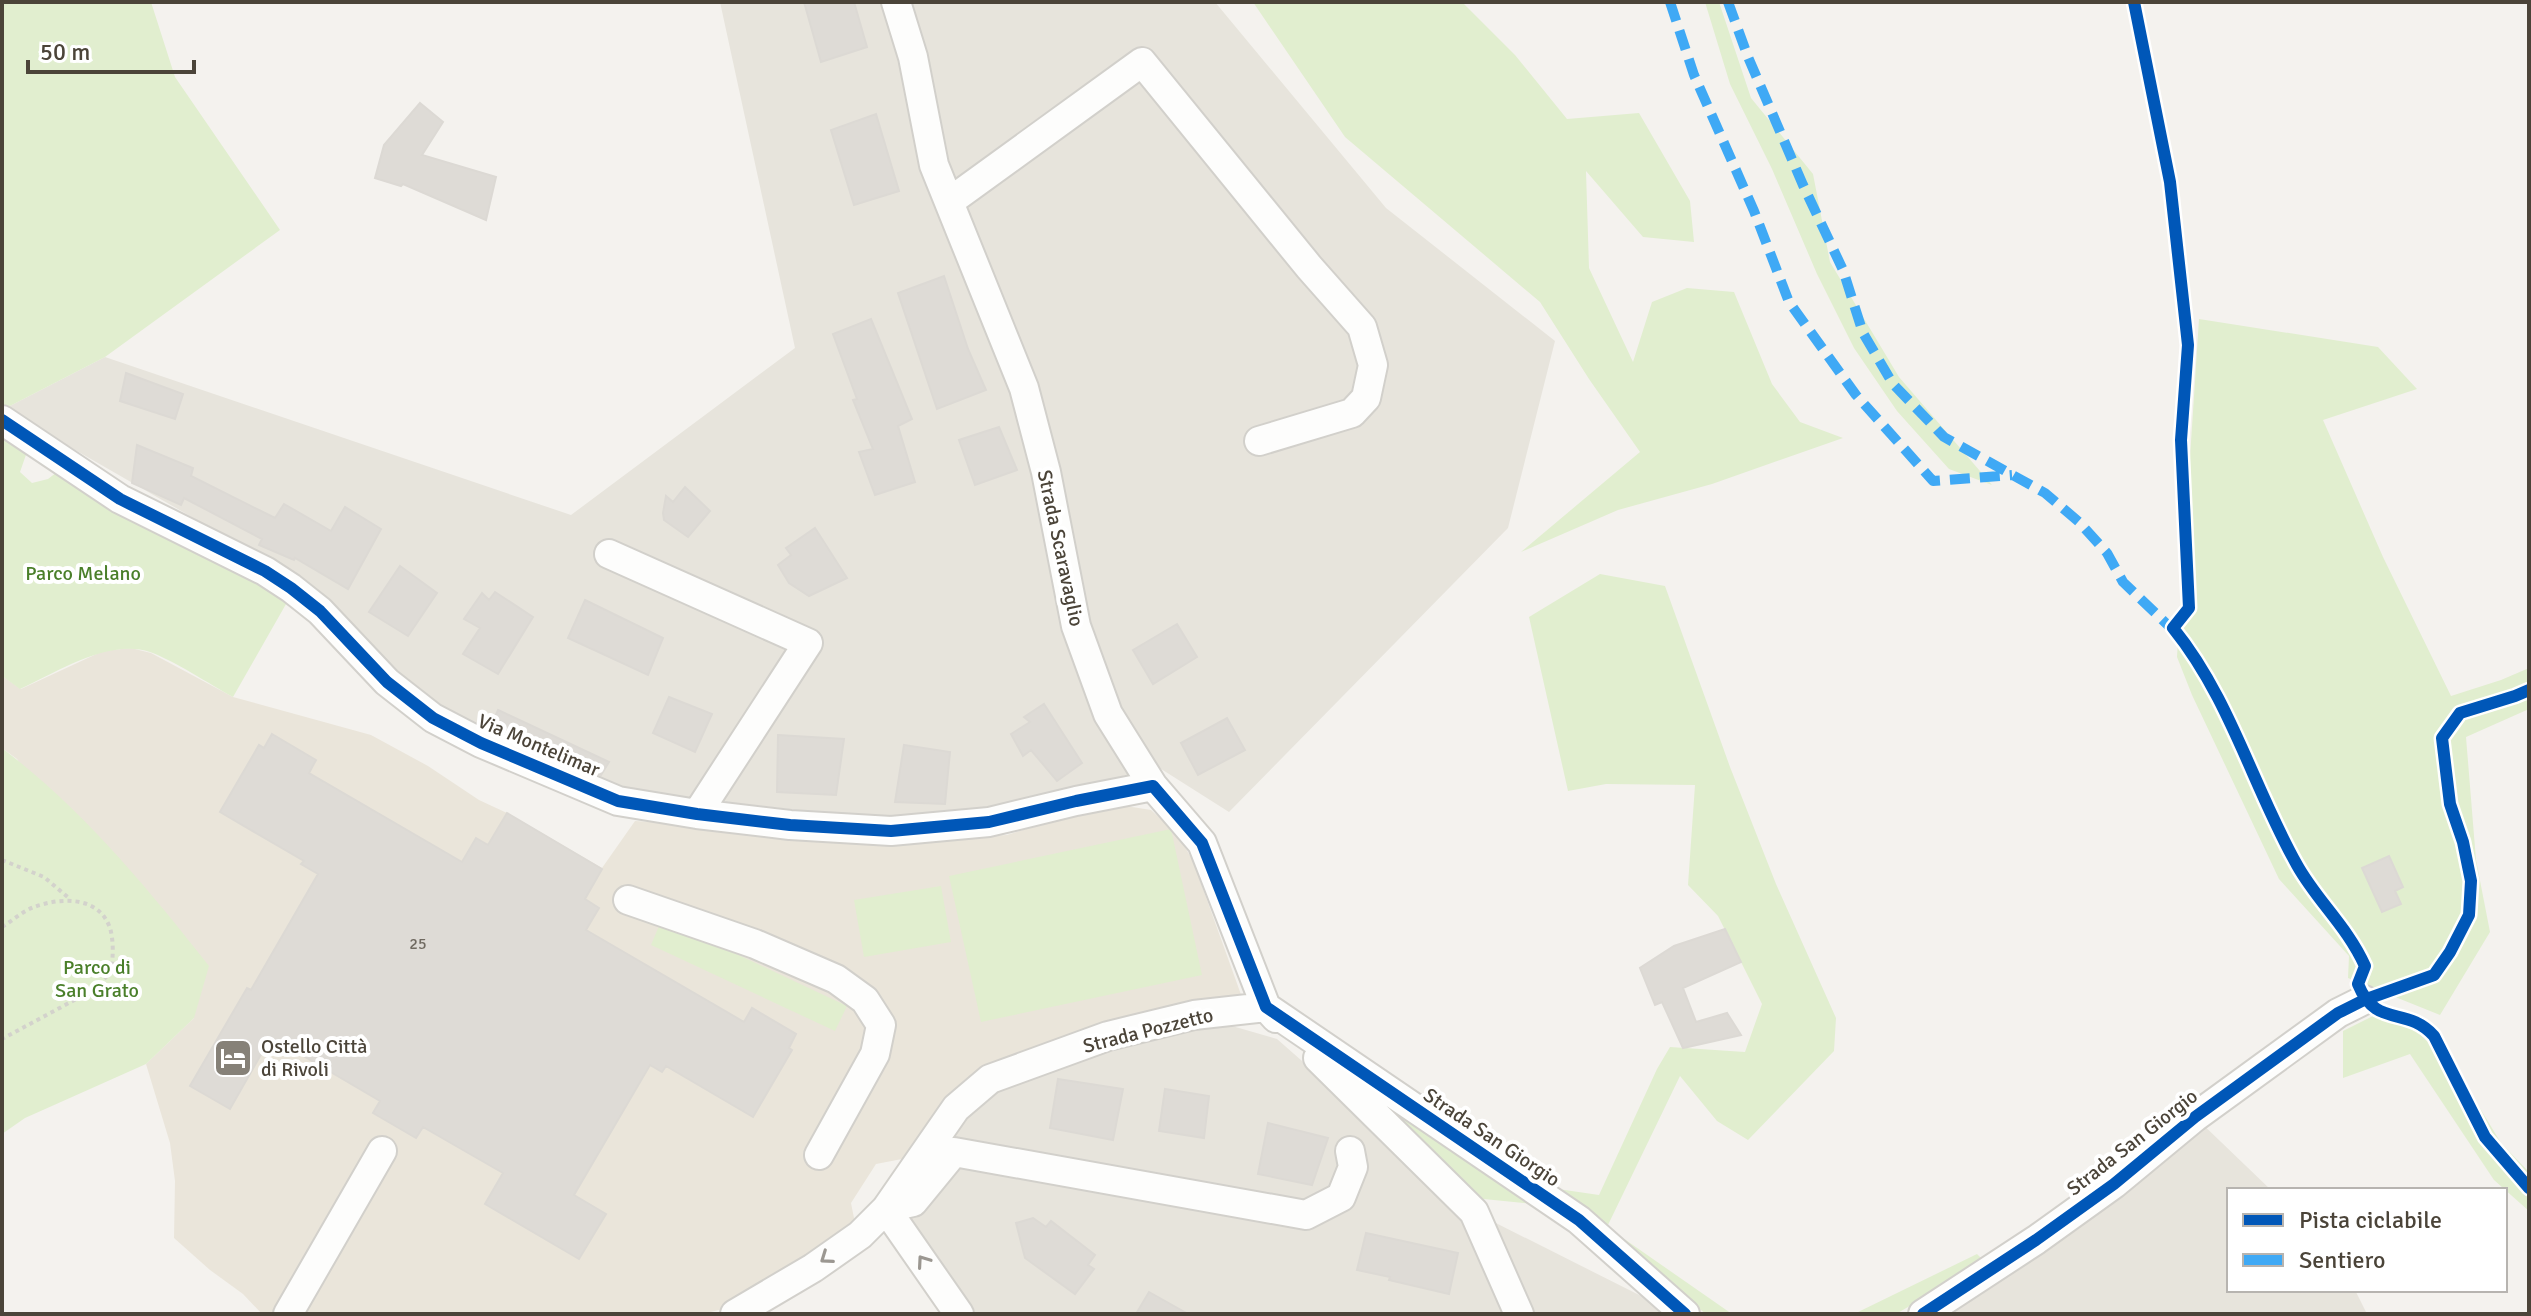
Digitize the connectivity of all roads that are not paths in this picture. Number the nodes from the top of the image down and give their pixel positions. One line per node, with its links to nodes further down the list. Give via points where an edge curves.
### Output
1 (896, 2): 2 (street, Strada Scaravaglio, via 913,57 934,165)
2 (949, 202): 4 (street, via 1142,62 1362,327 1373,365 1366,398 1352,413); 6 (street, Strada Scaravaglio, via 1024,388 1076,626 1108,714)
3 (2, 420): 7 (street, Via Montelimar, via 120,499 291,588 387,682 433,718 618,801)
4 (1259, 441)
5 (609, 554): 7 (street, via 808,643)
6 (1153, 786): 7 (street, Via Montelimar, via 989,822 891,831); 10 (street, Strada Scaravaglio, via 1202,843)
7 (697, 814)
8 (628, 900): 13 (street, via 755,944 836,979 865,1000 881,1025 875,1054)
9 (2364, 1000): 20 (street, Strada San Giorgio, via 2231,1091 2036,1240)
10 (1266, 1007): 14 (street, Strada Pozzetto, via 1194,1015 1108,1036 990,1079 956,1108); 18 (street, via 1474,1212); 19 (street, Strada San Giorgio, via 1579,1220)
11 (382, 1151): 15 (street)
12 (1350, 1151): 14 (street, Strada Pozzetto, via 1353,1167 1341,1197 1306,1215 954,1152 913,1202)
13 (819, 1155)
14 (886, 1209): 16 (street, Strada Pozzetto, one-way to 16, via 813,1268); 17 (street, one-way to 14)
15 (288, 1314)
16 (735, 1314)
17 (959, 1314)
18 (1519, 1314)
19 (1685, 1314)
20 (1923, 1314)

